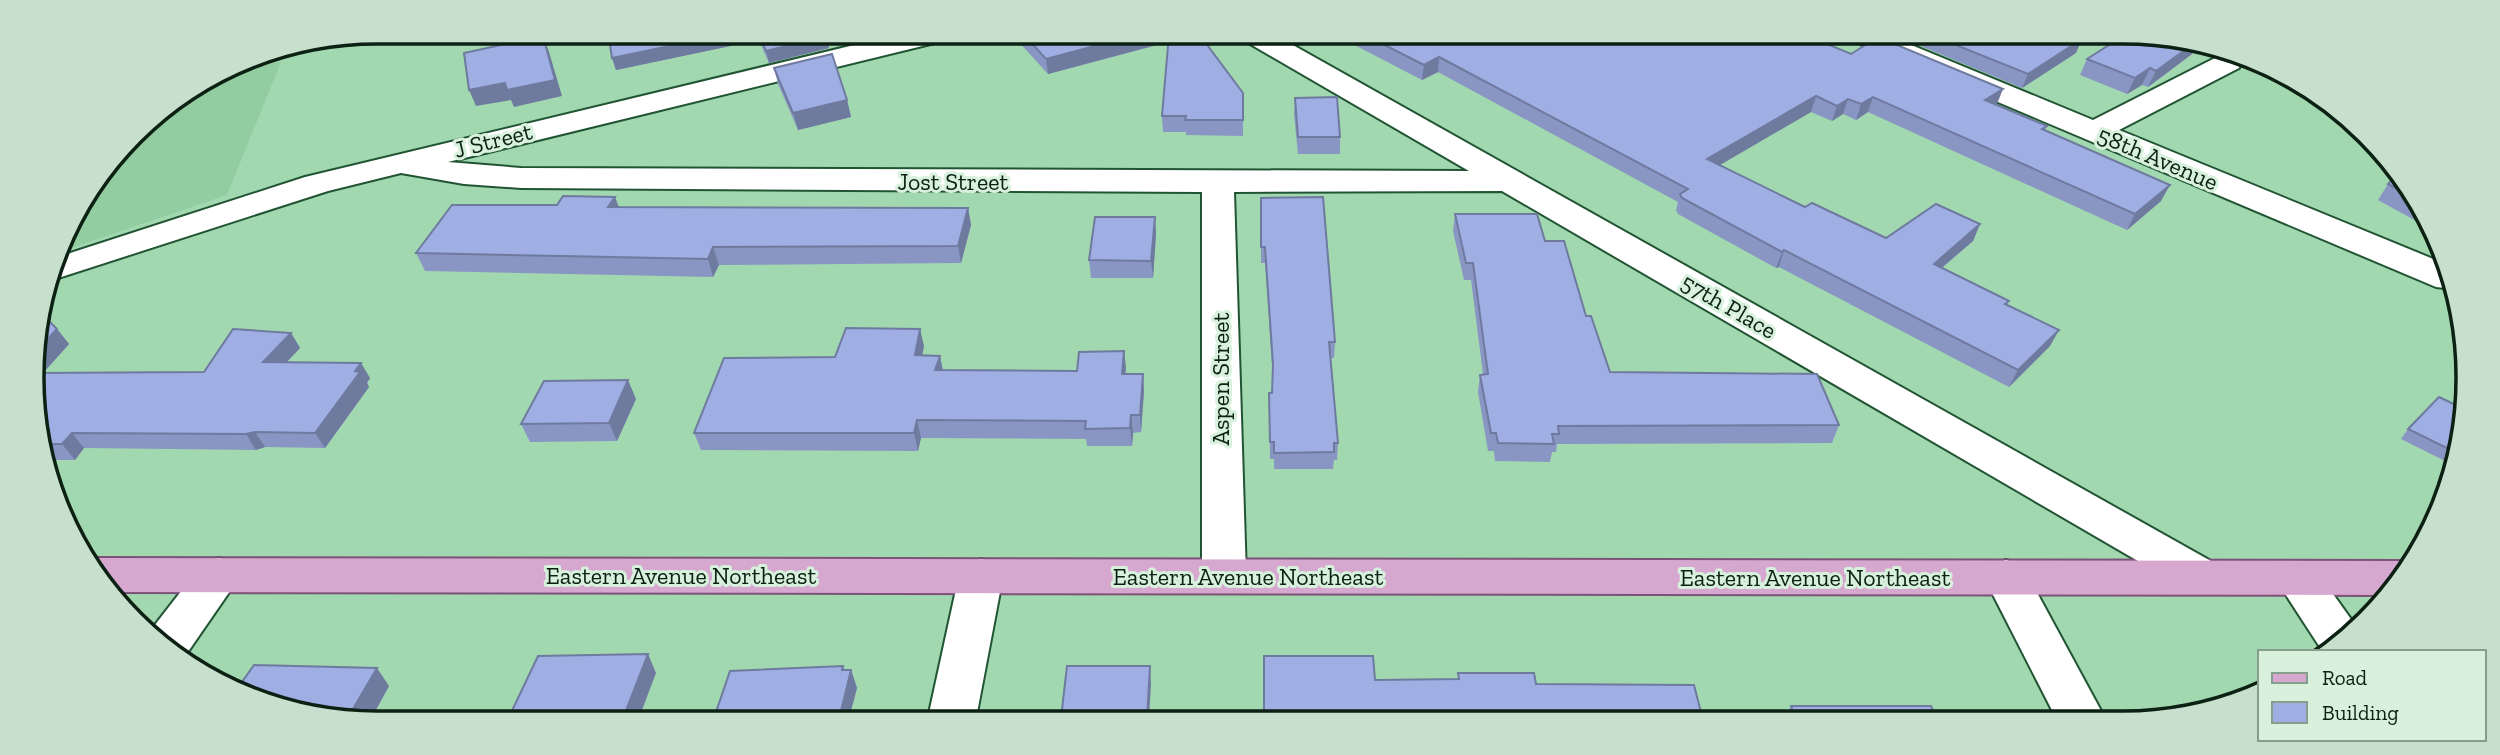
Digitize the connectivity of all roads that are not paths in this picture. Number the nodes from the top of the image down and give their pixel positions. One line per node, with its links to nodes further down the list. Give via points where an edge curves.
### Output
1 (895, 44): 6 (street, J Street)
2 (1271, 44): 7 (street, 57th Place)
3 (1885, 44): 5 (street, 58th Avenue)
4 (2229, 62): 5 (street)
5 (2094, 131): 10 (street, 58th Avenue)
6 (397, 163): 8 (street, Jost Street, via 521,178); 9 (street, J Street, via 278,196)
7 (1510, 181): 8 (street, Jost Street); 16 (street, 57th Place)
8 (1218, 183): 14 (street, Aspen Street)
9 (62, 268)
10 (2441, 275)
11 (109, 575): 12 (main road, Eastern Avenue Northeast)
12 (219, 575): 13 (main road, Eastern Avenue Northeast); 20 (street)
13 (981, 576): 14 (main road, Eastern Avenue Northeast); 21 (street)
14 (1224, 576): 15 (main road, Eastern Avenue Northeast)
15 (2006, 577): 16 (main road, Eastern Avenue Northeast); 22 (street)
16 (2202, 577): 17 (main road, Eastern Avenue Northeast)
17 (2297, 578): 18 (main road, Eastern Avenue Northeast); 19 (street)
18 (2389, 578)
19 (2336, 634)
20 (171, 640)
21 (953, 711)
22 (2077, 711)

